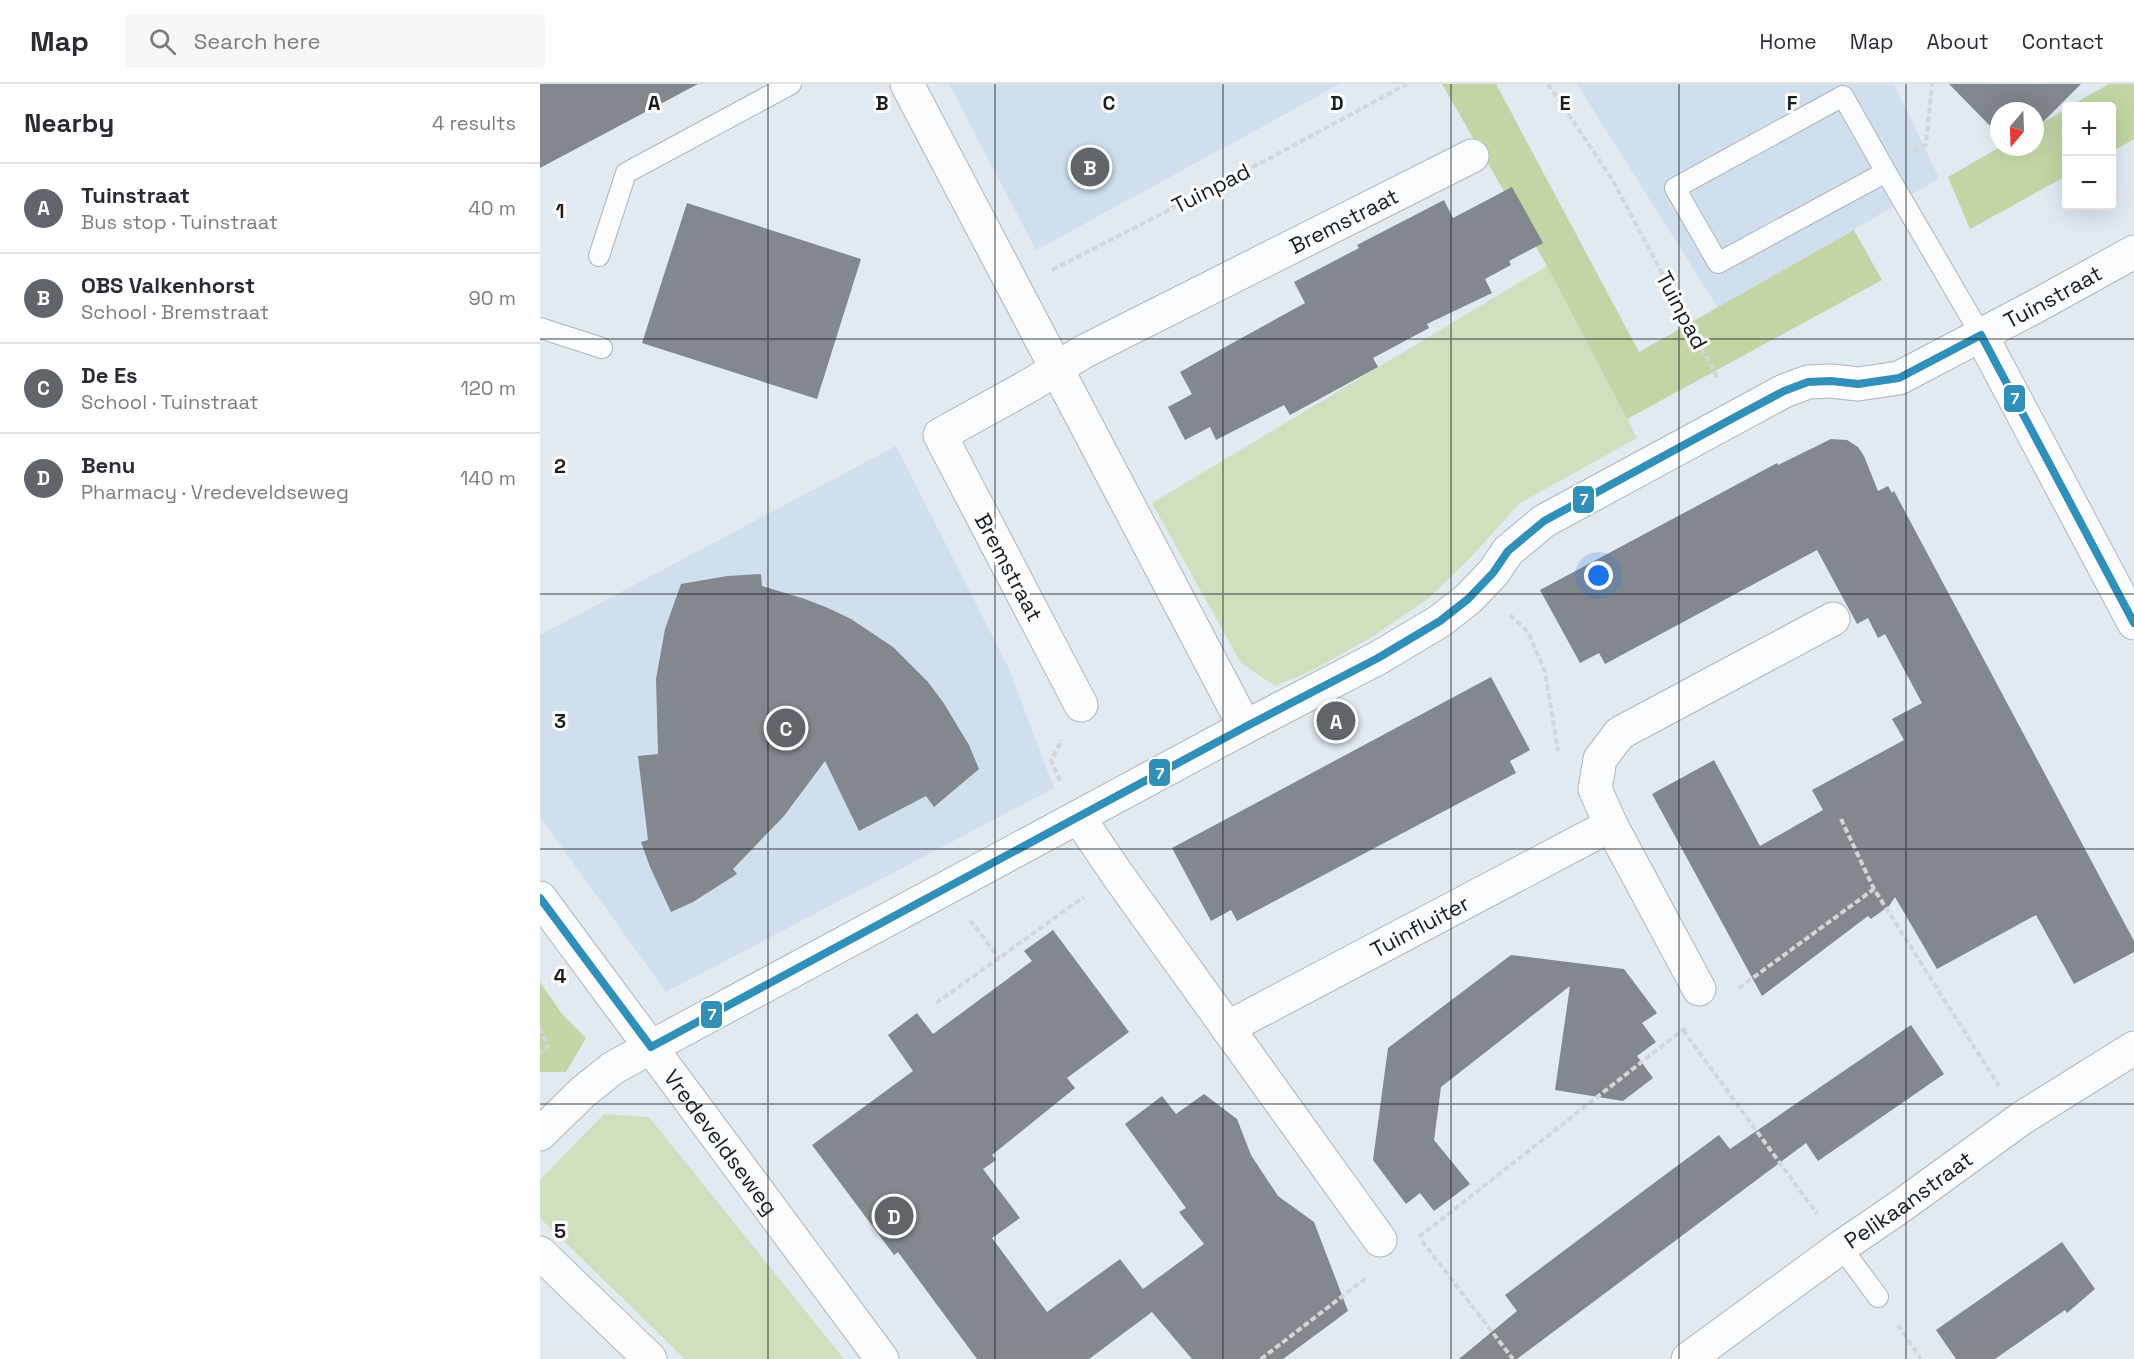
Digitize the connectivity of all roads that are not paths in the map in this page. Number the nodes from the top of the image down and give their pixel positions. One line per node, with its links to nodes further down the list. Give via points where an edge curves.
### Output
1 (791, 84): 6 (lane, via 626,173)
2 (907, 84): 10 (street)
3 (1472, 156): 10 (street, Bremstraat)
4 (1886, 172): 4 (lane, via 1844,96 1676,188 1718,263); 8 (lane)
5 (2134, 252): 8 (street, Tuinstraat)
6 (599, 255)
7 (540, 328): 9 (lane)
8 (1981, 335): 12 (street); 14 (street, Tuinstraat, via 1899,378 1858,384 1808,382 1738,415 1544,521 1508,551 1493,573 1440,621)
9 (602, 348)
10 (1057, 368): 13 (street, Bremstraat, via 940,435); 14 (street)
11 (1833, 620): 16 (street, via 1620,733 1600,759 1594,789)
12 (2134, 622)
13 (1081, 705)
14 (1245, 727): 15 (street, Tuinstraat)
15 (1079, 818): 19 (street); 20 (street, Tuinstraat)
16 (1611, 825): 18 (street); 19 (street, Tuinfluiter)
17 (540, 898): 20 (street, Vredeveldseweg)
18 (1699, 989)
19 (1227, 1028): 23 (street)
20 (651, 1047): 22 (street, Tuinstraat, via 613,1068); 28 (street, Vredeveldseweg)
21 (2134, 1048): 24 (street, Pelikaanstraat, via 2022,1118)
22 (540, 1134)
23 (1380, 1240)
24 (1841, 1247): 26 (lane); 29 (street, Pelikaanstraat)
25 (540, 1253): 27 (street)
26 (1878, 1297)
27 (650, 1359)
28 (882, 1359)
29 (1688, 1359)

